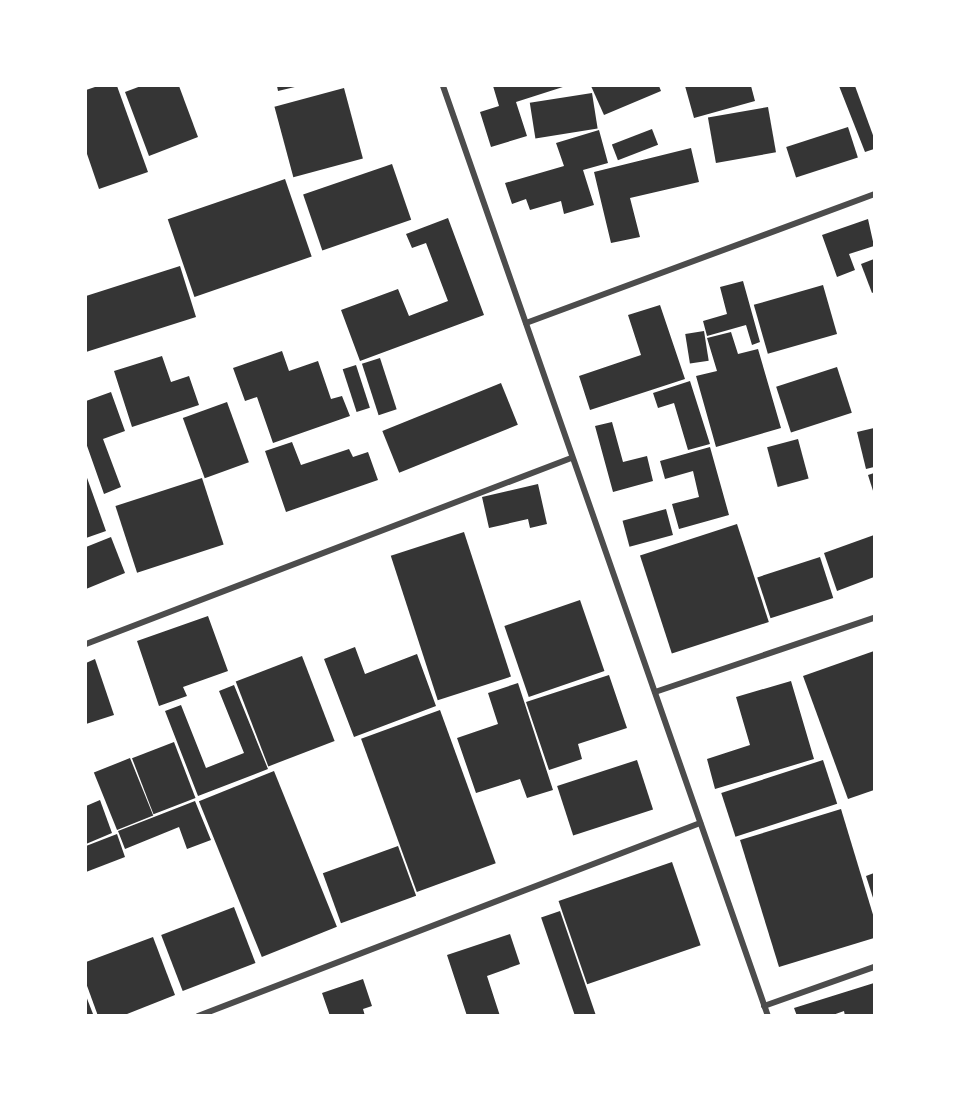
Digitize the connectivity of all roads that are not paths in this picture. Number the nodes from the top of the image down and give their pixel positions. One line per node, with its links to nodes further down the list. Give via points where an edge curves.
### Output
1 (443, 86): 3 (street)
2 (874, 194): 3 (street)
3 (526, 323): 4 (street)
4 (572, 458): 6 (street); 7 (street)
5 (874, 618): 7 (street)
6 (86, 644)
7 (655, 692): 8 (street)
8 (700, 823): 10 (street); 11 (street)
9 (874, 967): 10 (street)
10 (764, 1006): 12 (street)
11 (198, 1016)
12 (768, 1016)

